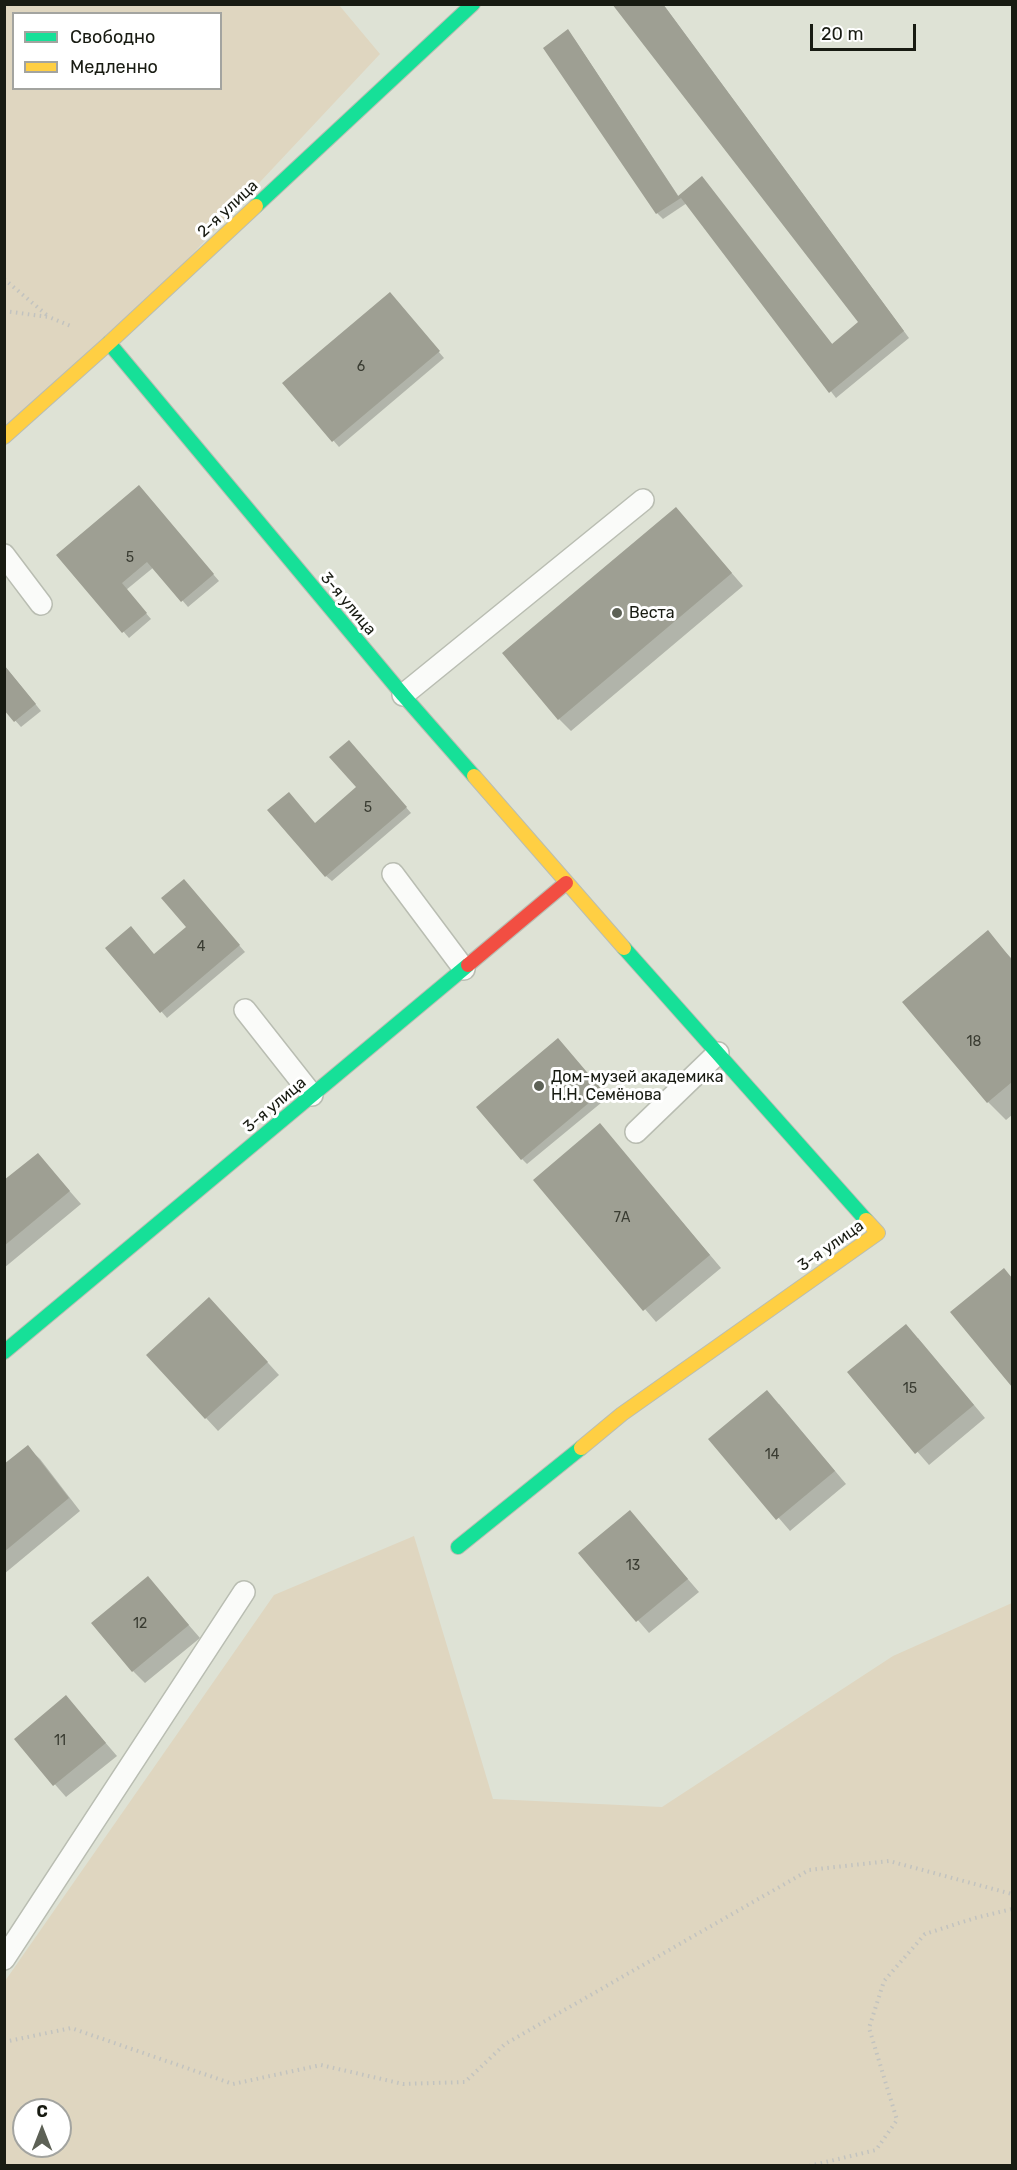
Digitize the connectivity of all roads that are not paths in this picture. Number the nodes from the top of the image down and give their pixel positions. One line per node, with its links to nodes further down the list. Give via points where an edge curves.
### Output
1 (473, 4): 2 (street, 2-я улица)
2 (109, 343): 3 (street, 2-я улица); 7 (street, 3-я улица)
3 (4, 437)
4 (643, 500): 7 (lane)
5 (4, 555): 6 (lane)
6 (41, 604)
7 (403, 695): 9 (street, 3-я улица)
8 (393, 874): 10 (lane)
9 (566, 883): 10 (street, 3-я улица); 12 (street, 3-я улица)
10 (464, 969): 13 (street, 3-я улица)
11 (245, 1010): 13 (lane)
12 (718, 1053): 14 (lane); 16 (street, 3-я улица, via 878,1233 622,1414)
13 (312, 1095): 15 (street, 3-я улица)
14 (636, 1132)
15 (4, 1352)
16 (458, 1547)
17 (244, 1592): 18 (lane)
18 (4, 1959)

